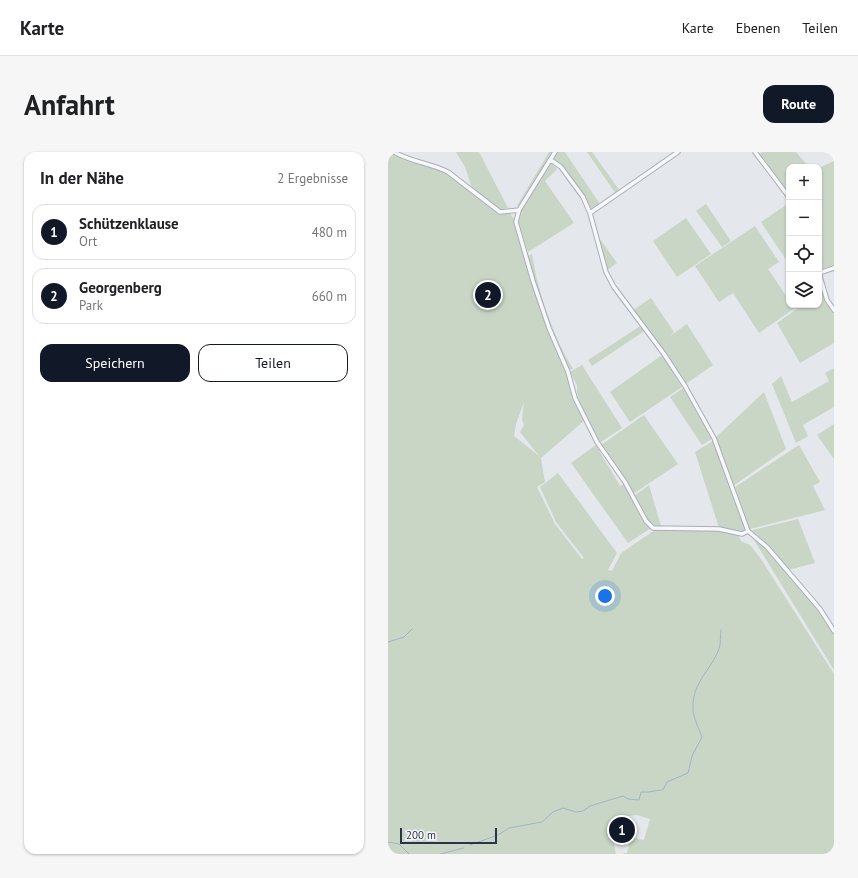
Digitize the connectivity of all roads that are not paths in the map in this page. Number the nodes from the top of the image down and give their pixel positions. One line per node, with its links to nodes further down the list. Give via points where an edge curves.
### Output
1 (394, 152): 7 (street, via 448,172 500,212)
2 (555, 152): 5 (street)
3 (678, 152): 8 (street)
4 (757, 153): 6 (street)
5 (551, 160): 7 (street); 8 (street, via 561,167 573,183)
6 (786, 193)
7 (519, 210): 13 (street, via 516,222 533,281 568,372 575,398 597,442 625,482 646,521 653,528 719,528 742,534)
8 (590, 213): 13 (street, via 606,272 614,287 664,354 714,438)
9 (834, 268): 10 (street)
10 (822, 272)
11 (822, 283): 12 (street, via 827,300)
12 (834, 310)
13 (748, 531): 14 (street, via 771,552 820,609)
14 (834, 631)

